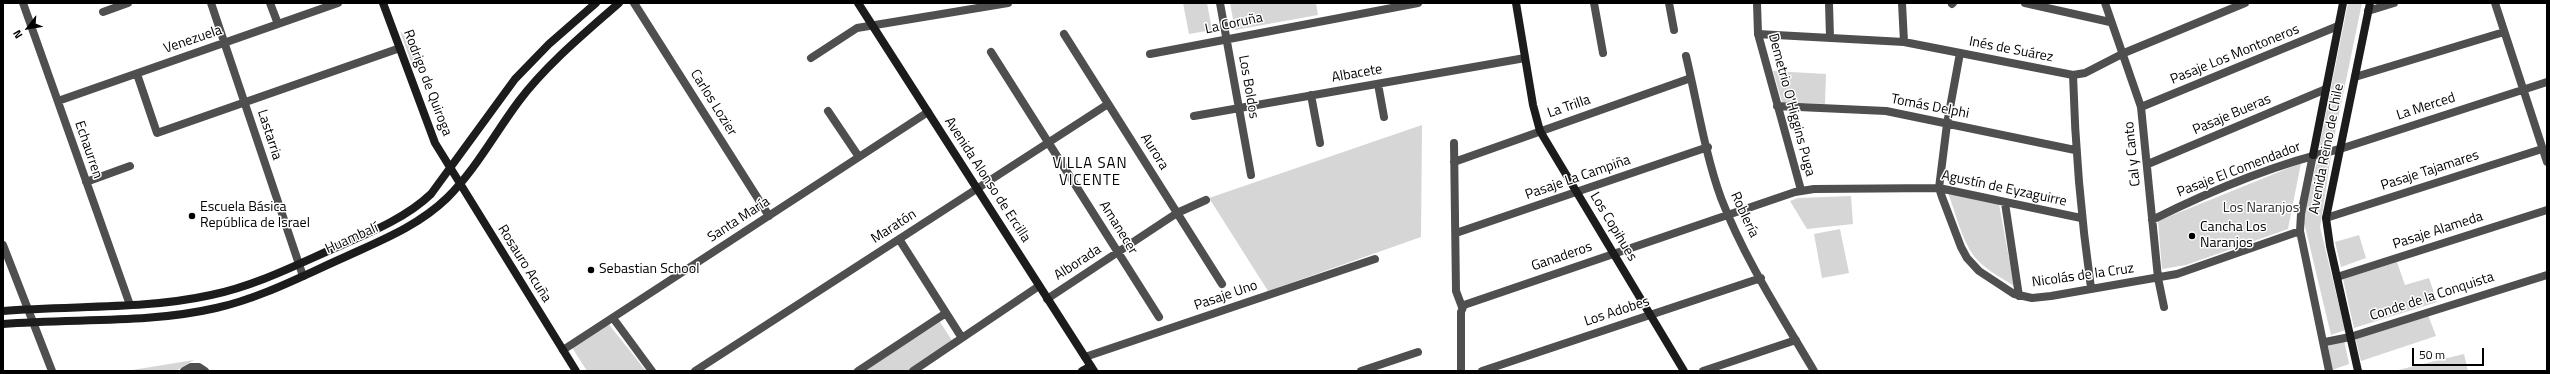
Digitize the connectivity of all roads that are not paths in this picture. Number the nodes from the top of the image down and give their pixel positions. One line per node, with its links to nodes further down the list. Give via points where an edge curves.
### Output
1 (23, 3): 60 (street, Echaurren)
2 (128, 3): 29 (street)
3 (211, 3): 41 (street, Lastarria)
4 (270, 3): 31 (street)
5 (338, 3): 26 (street, Venezuela)
6 (384, 3): 42 (main road, Rodrigo de Quiroga)
7 (596, 3): 85 (main road, Huambalí, via 549,44 515,79)
8 (619, 3): 88 (main road, Huambalí, via 520,99)
9 (634, 3): 98 (street, Carlos Lozier)
10 (858, 3): 33 (main road, Avenida Alonso de Ercilla)
11 (1008, 3): 33 (street)
12 (1220, 3): 39 (street, Los Boldos)
13 (1418, 3): 39 (street, La Coruña)
14 (1516, 3): 50 (main road, Los Copihues)
15 (1594, 3): 44 (street)
16 (1669, 3): 34 (street)
17 (1757, 3): 37 (street, Demetrio O'Higgins Puga)
18 (1829, 3): 38 (street)
19 (1902, 3): 40 (street)
20 (2025, 3): 27 (street)
21 (2105, 3): 30 (street, Cal y Canto)
22 (2245, 3): 46 (street, Inés de Suárez)
23 (2343, 3): 32 (main road, Avenida Reino de Chile)
24 (2394, 3): 28 (street)
25 (2495, 3): 35 (street)
26 (326, 5): 31 (street, Venezuela)
27 (2049, 6): 30 (street)
28 (2369, 7): 53 (main road, Avenida Reino de Chile)
29 (103, 12)
30 (2110, 22): 46 (street, Cal y Canto)
31 (278, 24): 41 (street, Venezuela)
32 (2338, 26): 57 (main road, Avenida Reino de Chile); 65 (street, Pasaje Los Montoneros)
33 (874, 27): 49 (street, via 856,28); 67 (main road, Avenida Alonso de Ercilla)
34 (1674, 30)
35 (2504, 32): 53 (street); 58 (street)
36 (1064, 34): 62 (street, Aurora)
37 (1758, 34): 38 (street, Inés de Suárez); 63 (street, Demetrio O'Higgins Puga)
38 (1830, 38): 40 (street, Inés de Suárez)
39 (1226, 39): 47 (street, La Coruña); 64 (street, Los Boldos)
40 (1904, 42): 45 (street, Inés de Suárez)
41 (224, 43): 51 (street, Venezuela); 61 (street, Lastarria)
42 (400, 48): 61 (street); 85 (main road, Rodrigo de Quiroga, via 435,143)
43 (991, 52): 72 (street, Amanecer)
44 (1603, 53)
45 (1960, 53): 52 (street, Inés de Suárez); 70 (street, Nicolás de la Cruz)
46 (2124, 53): 52 (street, Inés de Suárez, via 2090,71); 65 (street, Cal y Canto)
47 (1150, 54)
48 (1686, 56): 54 (street, Roblería)
49 (812, 58)
50 (1525, 58): 56 (street, Albacete); 71 (main road, Los Copihues)
51 (136, 74): 60 (street, Venezuela); 61 (street, via 157,133)
52 (2073, 75): 78 (street)
53 (2355, 77): 76 (main road, Avenida Reino de Chile)
54 (1692, 78): 71 (street, La Trilla); 75 (street, Roblería)
55 (2547, 82): 58 (street, La Merced)
56 (1378, 84): 59 (street, Albacete); 69 (street)
57 (2326, 89): 79 (main road, Avenida Reino de Chile); 83 (street, Pasaje Bueras)
58 (2522, 90): 76 (street, La Merced); 77 (street)
59 (1311, 95): 64 (street, Albacete); 73 (street)
60 (58, 101): 87 (street, Echaurren)
61 (244, 103): 109 (street, Lastarria)
62 (1108, 104): 72 (street, Maratón); 96 (street, Aurora)
63 (1776, 106): 70 (street, Tomás Delphi, via 1886,112); 91 (street, Demetrio O'Higgins Puga)
64 (1239, 108): 68 (street, Albacete); 86 (street, Los Boldos)
65 (2141, 108): 83 (street, Cal y Canto)
66 (828, 111): 80 (street)
67 (928, 112): 80 (street, Santa María); 90 (main road, Avenida Alonso de Ercilla)
68 (1194, 116)
69 (1384, 117)
70 (1947, 124): 78 (street, Tomás Delphi); 89 (street, Nicolás de la Cruz)
71 (1540, 131): 81 (street, La Trilla); 92 (main road, Los Copihues)
72 (1049, 142): 90 (street, Maratón); 106 (street, Amanecer)
73 (1320, 142)
74 (1454, 143): 81 (street)
75 (1708, 147): 92 (street, Pasaje La Campiña); 97 (street, Roblería, via 1716,183)
76 (2340, 149): 79 (street, La Merced); 100 (main road, Avenida Reino de Chile)
77 (2542, 149): 82 (street); 100 (street, Pasaje Tajamares)
78 (2076, 150): 99 (street)
79 (2313, 155): 101 (street, Pasaje El Comendador, via 2204,194); 102 (street, Avenida Reino de Chile)
80 (859, 157): 98 (street, Santa María)
81 (1454, 162): 103 (street)
82 (2547, 162)
83 (2148, 164): 101 (street, Cal y Canto)
84 (130, 166): 87 (street)
85 (451, 170): 88 (main road, Rosauro Acuña); 109 (main road, Huambalí, via 432,194 412,209 383,226)
86 (1251, 175)
87 (86, 182): 120 (street, Echaurren)
88 (460, 184): 111 (main road, Huambalí, via 432,211 412,225); 135 (main road, Rosauro Acuña)
89 (1939, 188): 91 (street, Agustín de Eyzaguirre); 94 (street, Agustín de Eyzaguirre); 118 (street, Nicolás de la Cruz, via 1967,258 1993,281)
90 (977, 189): 104 (street, Maratón); 116 (main road, Avenida Alonso de Ercilla)
91 (1801, 190): 97 (street, Ganaderos)
92 (1576, 192): 103 (street, Pasaje La Campiña); 107 (main road, Los Copihues)
93 (1206, 200): 96 (street, Alborada)
94 (2005, 203): 99 (street, Agustín de Eyzaguirre); 118 (street)
95 (2547, 210): 112 (street, Pasaje Alameda)
96 (1178, 213): 106 (street, Alborada); 115 (street, Aurora)
97 (1728, 214): 107 (street, Ganaderos); 113 (street, Roblería)
98 (769, 216): 128 (street, Santa María)
99 (2081, 218): 117 (street)
100 (2326, 218): 112 (main road, Avenida Reino de Chile)
101 (2152, 220): 114 (street, Cal y Canto)
102 (2300, 231): 114 (street, Nicolás de la Cruz, via 2196,269); 134 (street, Avenida Reino de Chile)
103 (1456, 233): 121 (street, via 1456,291)
104 (899, 239): 125 (street); 144 (street, Maratón)
105 (3, 245): 123 (street)
106 (1118, 252): 119 (street, Alborada); 127 (street, Amanecer)
107 (1613, 253): 121 (street, Ganaderos); 126 (main road, Los Copihues)
108 (1376, 259): 137 (street, Pasaje Uno)
109 (298, 264): 111 (street, Lastarria); 120 (main road, Huambalí, via 227,291 178,301)
110 (2547, 275): 131 (street, Conde de la Conquista)
111 (303, 276): 129 (main road, Huambalí, via 236,303 200,312)
112 (2337, 277): 131 (main road, Avenida Reino de Chile)
113 (1761, 278): 126 (street, Los Adobes); 133 (street, Roblería)
114 (2158, 278): 117 (street, Nicolás de la Cruz); 122 (street, Cal y Canto)
115 (1222, 284)
116 (1039, 286): 119 (main road, Avenida Alonso de Ercilla); 132 (street)
117 (2091, 288): 118 (street, Nicolás de la Cruz, via 2051,296)
118 (2020, 296)
119 (1047, 299): 137 (main road, Avenida Alonso de Ercilla)
120 (130, 305): 123 (main road, Huambalí)
121 (1462, 307): 149 (street)
122 (2164, 307)
123 (26, 309): 124 (main road, Huambalí); 129 (street)
124 (3, 311)
125 (946, 313): 132 (street); 145 (street)
126 (1651, 315): 150 (street, Los Adobes); 151 (main road, Los Copihues)
127 (1159, 317)
128 (613, 318): 135 (street, Santa María); 143 (street)
129 (31, 322): 130 (main road, Huambalí); 140 (street)
130 (3, 324)
131 (2350, 337): 134 (street, Conde de la Conquista); 155 (main road, Avenida Reino de Chile)
132 (962, 338): 146 (street)
133 (1796, 340): 152 (street); 153 (street, Roblería)
134 (2324, 342): 154 (street, Avenida Reino de Chile)
135 (563, 350): 142 (main road, Rosauro Acuña)
136 (1418, 352): 148 (street)
137 (1085, 358): 138 (main road, Avenida Alonso de Ercilla)
138 (1092, 368): 147 (main road)
139 (202, 369): 141 (street, via 191,367)
140 (52, 371)
141 (184, 371)
142 (576, 371)
143 (652, 371)
144 (694, 371)
145 (858, 371)
146 (913, 371)
147 (1082, 371)
148 (1361, 371)
149 (1461, 371)
150 (1482, 371)
151 (1684, 371)
152 (1703, 371)
153 (1814, 371)
154 (2329, 371)
155 (2358, 371)

